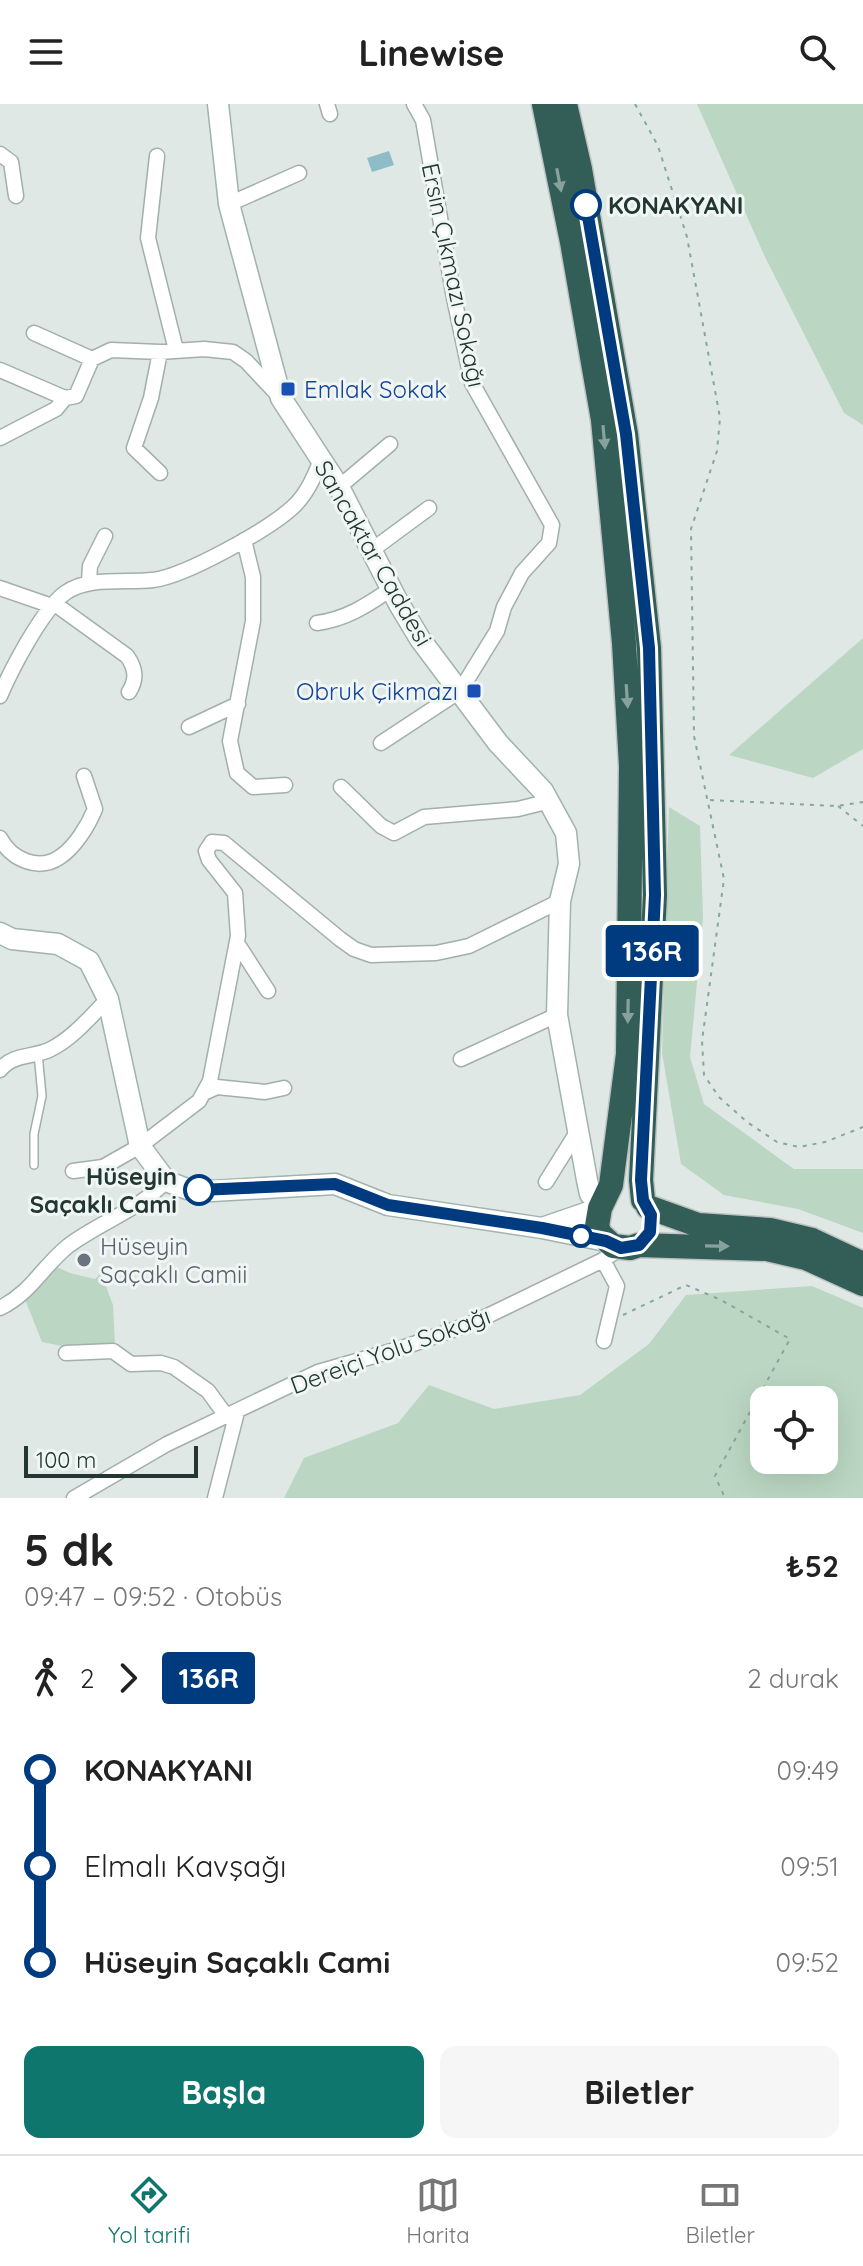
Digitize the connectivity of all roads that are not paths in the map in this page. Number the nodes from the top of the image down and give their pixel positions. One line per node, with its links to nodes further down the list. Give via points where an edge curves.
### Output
1 (218, 104): 9 (street, Sancaktar Caddesi)
2 (414, 104): 31 (street, Ersin Çıkmazı Sokağı, via 423,120 472,383 552,525 549,543 522,573 497,631)
3 (544, 104): 60 (highway, one-way to 60, via 603,420 630,751 628,1054 611,1185)
4 (565, 104): 59 (highway, via 626,434 649,648 655,895 641,1180)
5 (0, 154): 8 (street, via 11,162)
6 (157, 156): 11 (street, via 148,238)
7 (299, 173): 9 (street)
8 (16, 196)
9 (229, 204): 16 (street, Sancaktar Caddesi)
10 (34, 333): 13 (street)
11 (176, 350): 12 (street); 16 (street, via 233,352)
12 (160, 352): 13 (street, via 111,350); 20 (street, via 134,448)
13 (92, 359): 15 (street, via 76,396)
14 (0, 370): 15 (street)
15 (65, 398): 17 (street, via 56,409)
16 (281, 398): 19 (street, Sancaktar Caddesi)
17 (0, 438)
18 (390, 444): 21 (street)
19 (321, 460): 21 (street, Sancaktar Caddesi); 24 (street, via 308,489 292,507)
20 (160, 473)
21 (339, 487): 25 (street, Sancaktar Caddesi)
22 (429, 508): 25 (street)
23 (105, 536): 26 (street, via 90,566)
24 (244, 540): 26 (street, via 158,580); 34 (street, via 253,577 253,621)
25 (372, 550): 28 (street, Sancaktar Caddesi)
26 (89, 581): 29 (street)
27 (0, 588): 29 (street)
28 (391, 589): 30 (street, via 362,609); 31 (street, Sancaktar Caddesi)
29 (53, 605): 32 (street, via 127,656 135,666); 33 (street)
30 (317, 623)
31 (460, 691): 36 (street); 40 (street, Sancaktar Caddesi)
32 (129, 692)
33 (0, 696)
34 (238, 704): 35 (street); 38 (street, via 230,741 237,773 253,787)
35 (189, 727)
36 (381, 743)
37 (84, 776): 41 (street, via 95,809 75,843 59,858 45,863 18,859)
38 (285, 785)
39 (341, 787): 40 (street, via 394,833 424,817)
40 (550, 801): 42 (street, Sancaktar Caddesi, via 566,833 569,864)
41 (0, 838)
42 (560, 901): 44 (street, via 469,946 371,955 340,939 224,843 212,842 206,851 209,860 235,893); 47 (street, Sancaktar Caddesi)
43 (0, 933): 46 (street, via 73,950 89,961)
44 (237, 943): 45 (street); 52 (street, via 210,1081)
45 (268, 991)
46 (108, 999): 48 (street, via 67,1039); 54 (street)
47 (557, 1015): 49 (street); 53 (street, Sancaktar Caddesi)
48 (38, 1053): 50 (street, via 15,1058); 55 (lane, via 42,1096)
49 (461, 1059)
50 (0, 1070)
51 (284, 1088): 52 (street, via 265,1092 217,1087)
52 (203, 1093): 54 (street)
53 (579, 1129): 58 (street); 60 (street, Sancaktar Caddesi, via 590,1194)
54 (140, 1146): 56 (street, via 103,1167); 57 (street)
55 (34, 1165)
56 (73, 1171)
57 (166, 1181): 61 (street, via 212,1191 335,1184 388,1205); 65 (street, via 148,1198 70,1245 20,1297)
58 (546, 1182)
59 (646, 1203): 60 (highway, via 619,1193); 62 (highway, via 652,1223 645,1239); 63 (highway, via 698,1225 770,1230 812,1240)
60 (602, 1205): 61 (street); 62 (highway, via 597,1226)
61 (542, 1228): 62 (street)
62 (617, 1248): 64 (highway, one-way to 64, via 767,1249 806,1258); 66 (street, via 617,1286); 68 (street, Dereiçi Yolu Sokağı, via 475,1322 318,1372)
63 (863, 1264)
64 (863, 1284)
65 (0, 1308)
66 (604, 1341)
67 (66, 1353): 68 (street, via 113,1351 131,1364 174,1367)
68 (232, 1414): 69 (street, Dereiçi Yolu Sokağı, via 167,1444); 70 (street)
69 (74, 1498)
70 (215, 1498)

